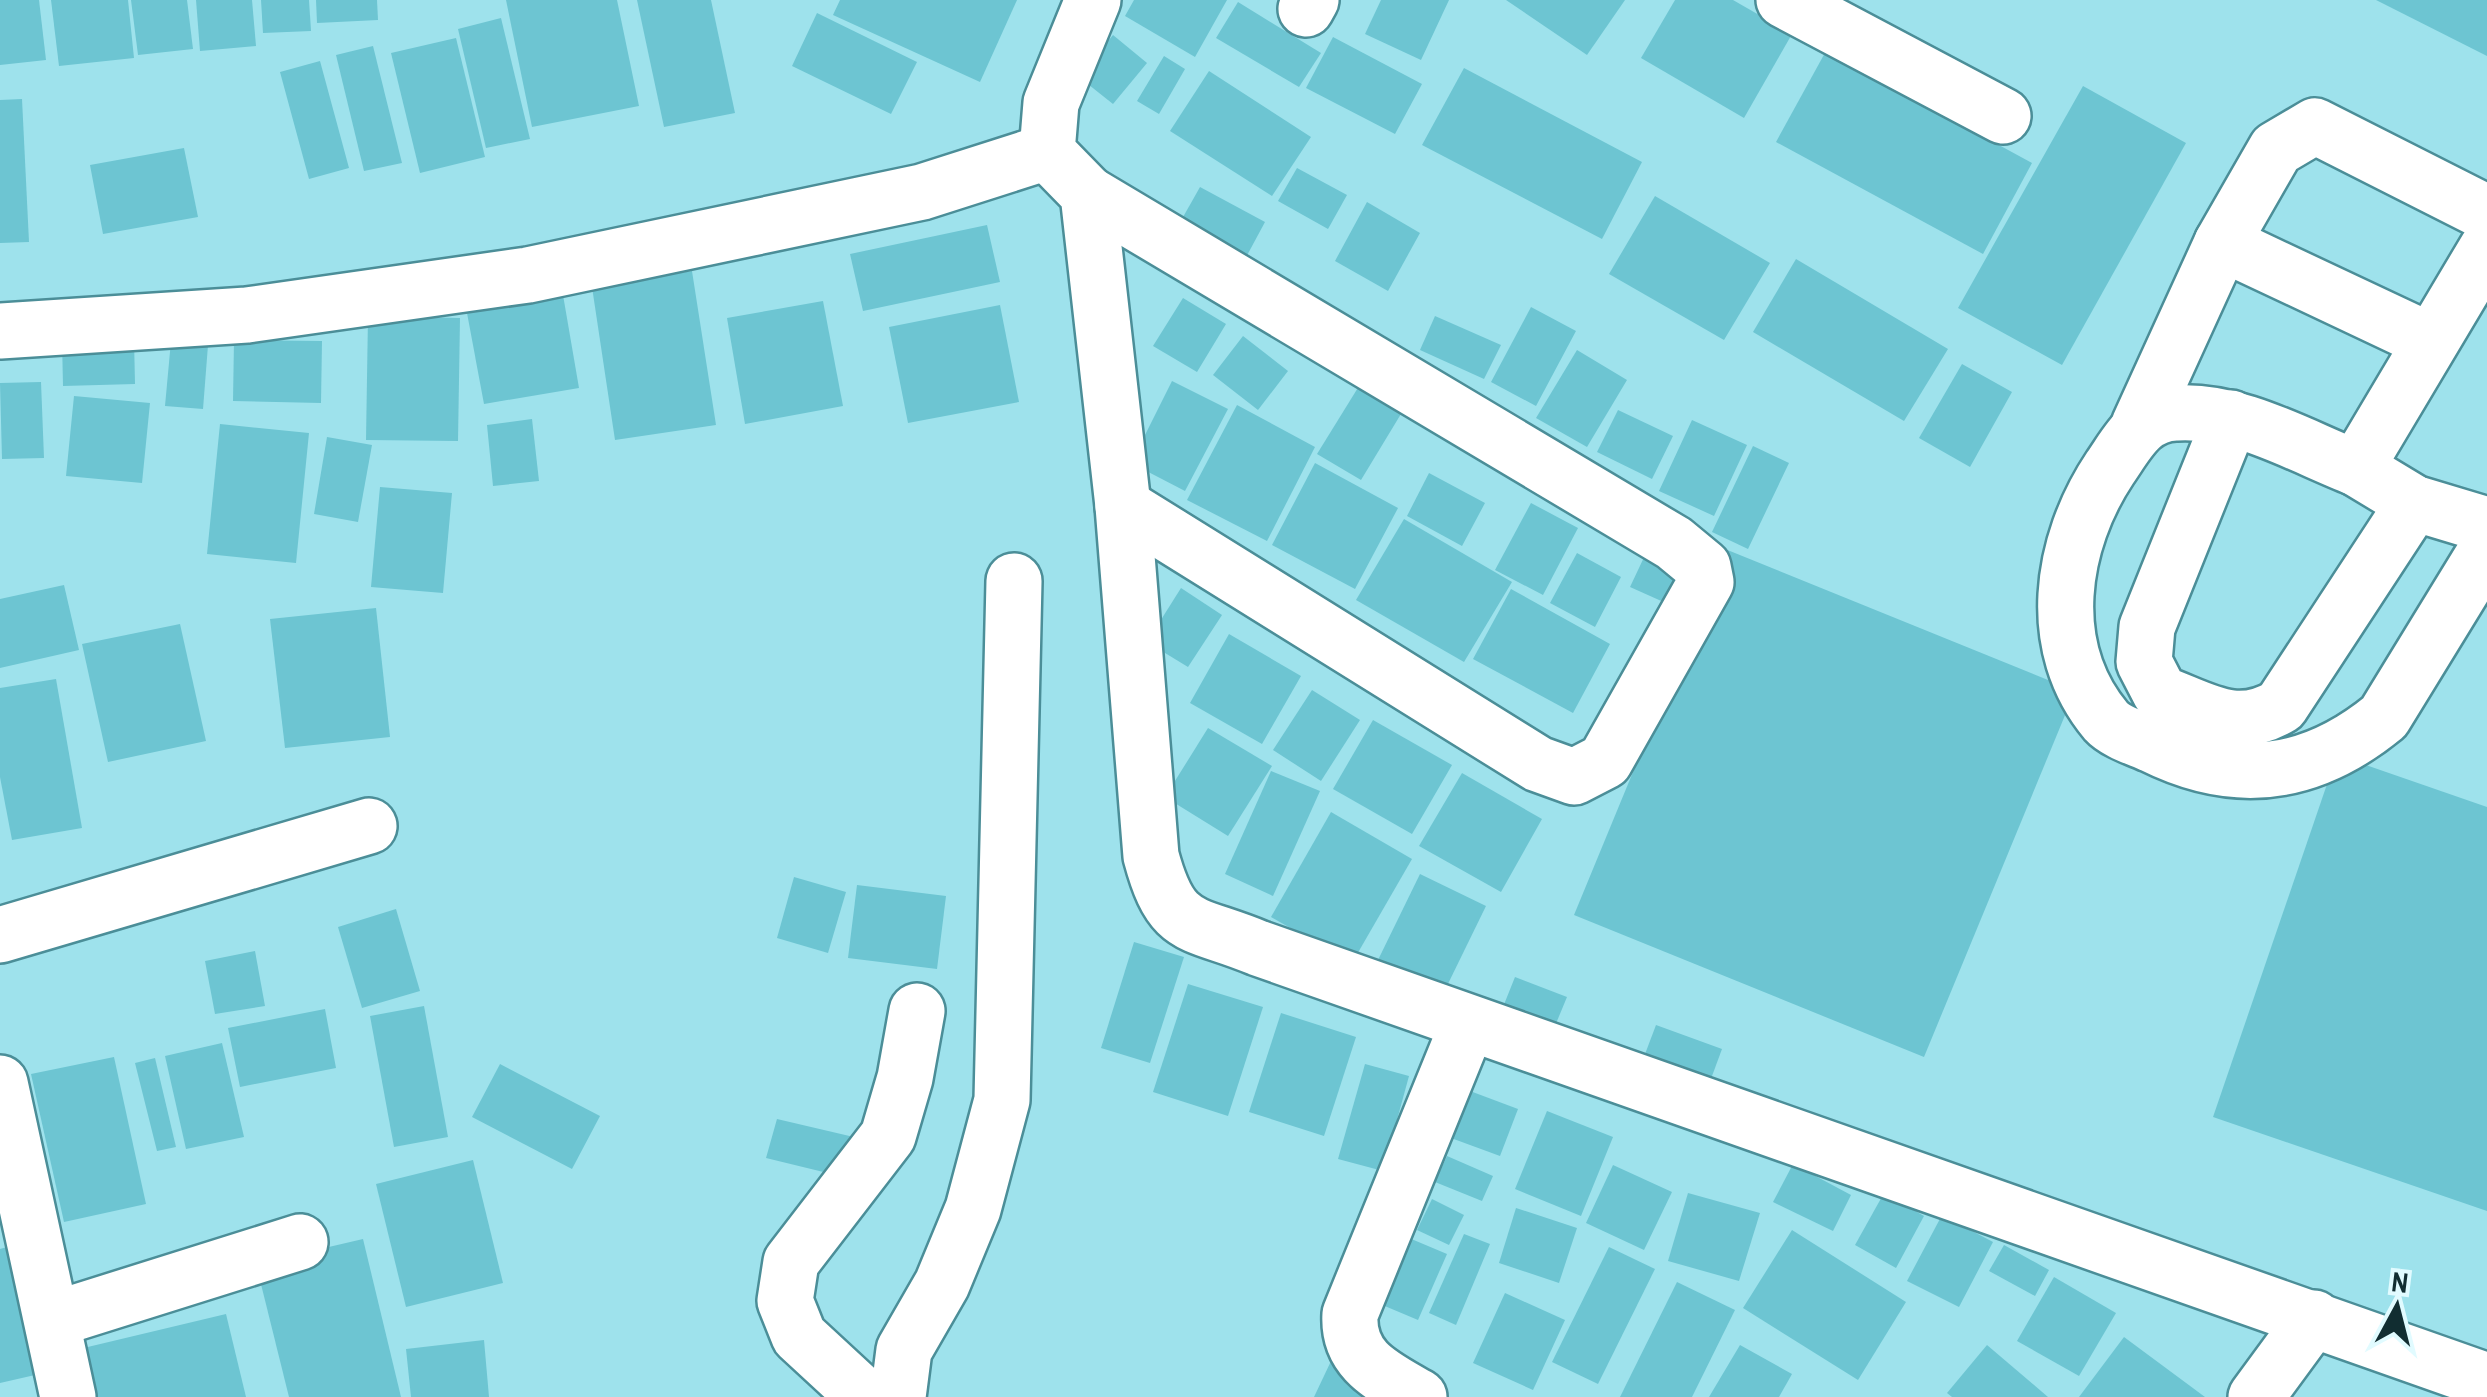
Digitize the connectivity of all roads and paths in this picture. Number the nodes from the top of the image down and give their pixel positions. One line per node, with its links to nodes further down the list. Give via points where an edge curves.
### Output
1 (1093, 0): 4 (street, via 1051,103)
2 (1784, 0): 3 (street)
3 (2004, 116)
4 (1046, 152): 5 (street); 9 (street, via 922,192 528,275 247,315)
5 (1088, 194): 15 (street); 15 (street, via 1674,543 1703,567 1706,582 1605,761 1574,777 1538,764)
6 (2487, 213): 7 (street, via 2315,126 2276,149)
7 (2222, 243): 10 (street); 12 (street)
8 (2487, 248): 10 (street)
9 (0, 331)
10 (2430, 342): 13 (street)
11 (2231, 418): 12 (street, via 2174,412); 13 (street); 14 (street, via 2147,627 2144,662 2160,693 2232,720 2258,720 2281,706)
12 (2139, 425): 17 (street, via 2091,496 2067,572 2064,621 2074,667 2108,724 2178,758 2248,774 2312,759 2359,738 2384,717)
13 (2356, 468): 14 (street)
14 (2414, 503): 16 (street)
15 (1124, 506): 22 (street, via 1151,856 1163,900 1184,921)
16 (2487, 525)
17 (2487, 549)
18 (1014, 581): 30 (street, via 1002,1100 973,1209 942,1284 904,1350)
19 (369, 826): 20 (street)
20 (0, 935)
21 (917, 1011): 29 (street, via 888,1136 791,1262 785,1301 800,1336)
22 (1468, 1024): 25 (street); 31 (street, via 1350,1314 1352,1339 1365,1366)
23 (0, 1083): 26 (street)
24 (300, 1242): 26 (street)
25 (2314, 1318): 27 (street); 32 (street)
26 (52, 1320): 28 (street)
27 (2487, 1381)
28 (68, 1397)
29 (865, 1397)
30 (898, 1397)
31 (1419, 1397)
32 (2256, 1397)

